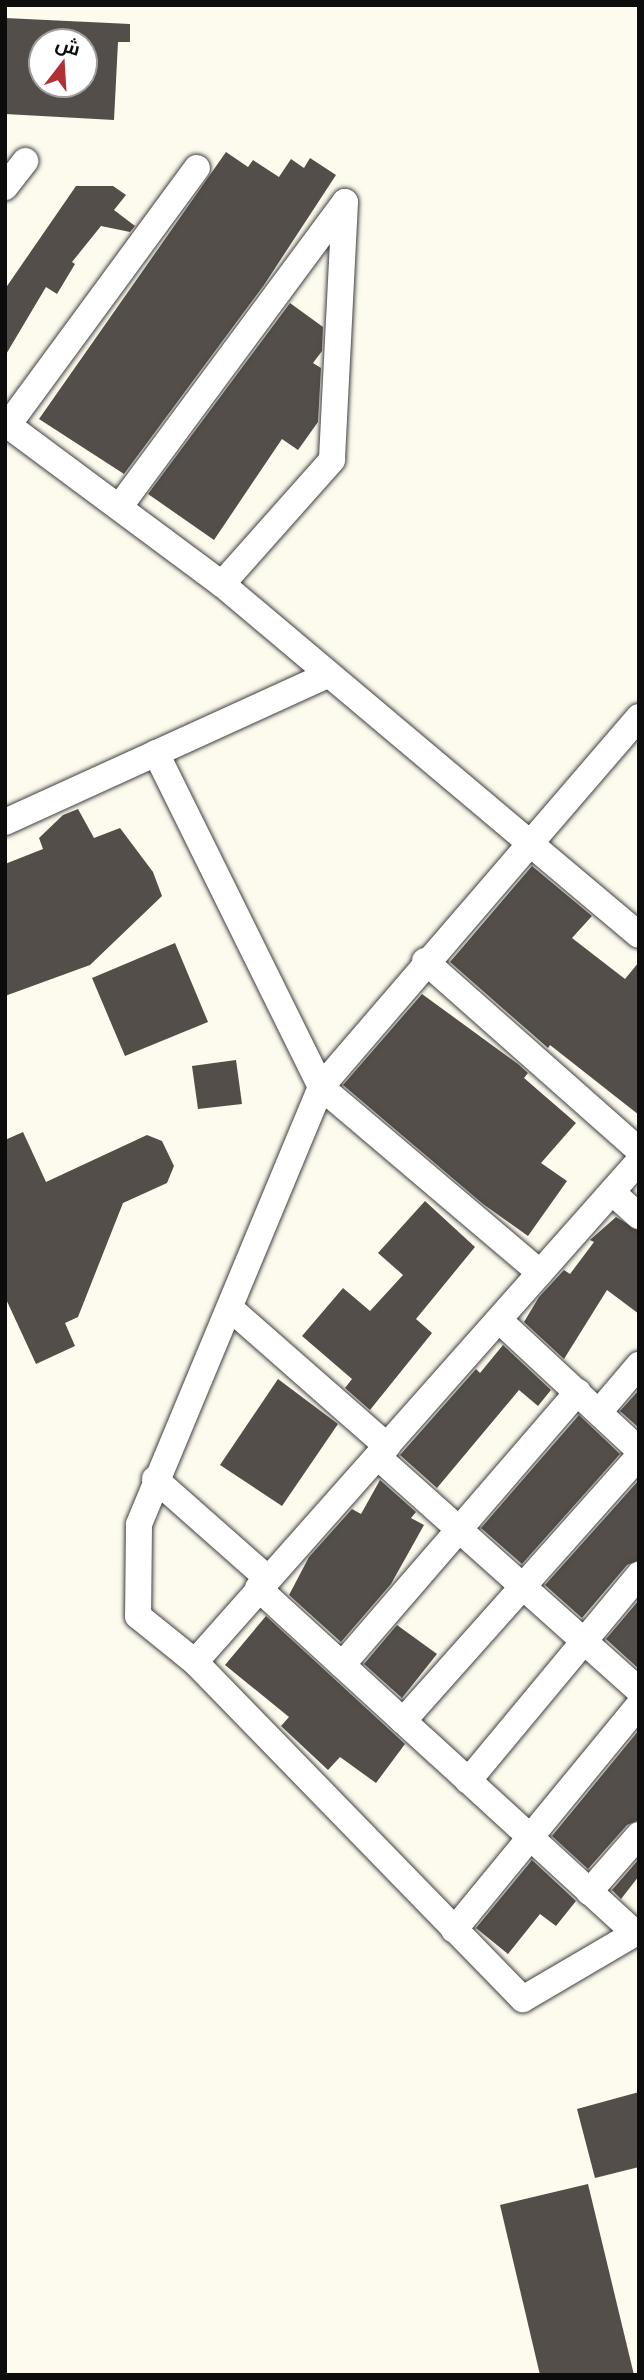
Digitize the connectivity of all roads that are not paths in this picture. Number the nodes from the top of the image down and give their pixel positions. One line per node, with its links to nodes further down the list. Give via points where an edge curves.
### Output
1 (25, 161): 3 (street)
2 (197, 168): 4 (street)
3 (5, 187)
4 (6, 424): 5 (street)
5 (120, 506): 6 (street); 6 (street, via 345,202 332,460)
6 (222, 584): 7 (street)
7 (326, 676): 9 (street); 11 (street)
8 (639, 717): 11 (street)
9 (156, 754): 10 (street); 14 (street)
10 (5, 822)
11 (532, 842): 12 (street); 13 (street)
12 (639, 935)
13 (425, 961): 14 (street); 15 (street)
14 (321, 1087): 19 (street); 20 (street)
15 (639, 1150)
16 (639, 1161): 17 (street)
17 (612, 1192): 18 (street); 19 (street)
18 (639, 1216)
19 (540, 1273): 21 (street)
20 (231, 1309): 26 (street); 28 (street)
21 (499, 1320): 23 (street); 26 (street)
22 (639, 1365): 24 (street)
23 (578, 1392): 24 (street); 29 (street)
24 (599, 1412): 25 (street)
25 (639, 1450)
26 (382, 1451): 29 (street); 31 (street)
27 (639, 1456): 32 (street)
28 (155, 1479): 31 (street); 34 (street, via 139,1525 138,1616)
29 (459, 1530): 32 (street); 35 (street)
30 (639, 1575): 33 (street)
31 (263, 1583): 34 (street); 35 (street)
32 (523, 1586): 33 (street); 38 (street)
33 (584, 1641): 36 (street); 39 (street)
34 (195, 1662): 43 (street)
35 (342, 1665): 38 (street)
36 (639, 1690)
37 (639, 1705): 41 (street)
38 (403, 1721): 39 (street)
39 (468, 1781): 41 (street)
40 (639, 1835): 42 (street)
41 (530, 1838): 42 (street); 43 (street)
42 (589, 1892): 44 (street)
43 (454, 1930): 44 (street, via 523,1999)
44 (637, 1933)

